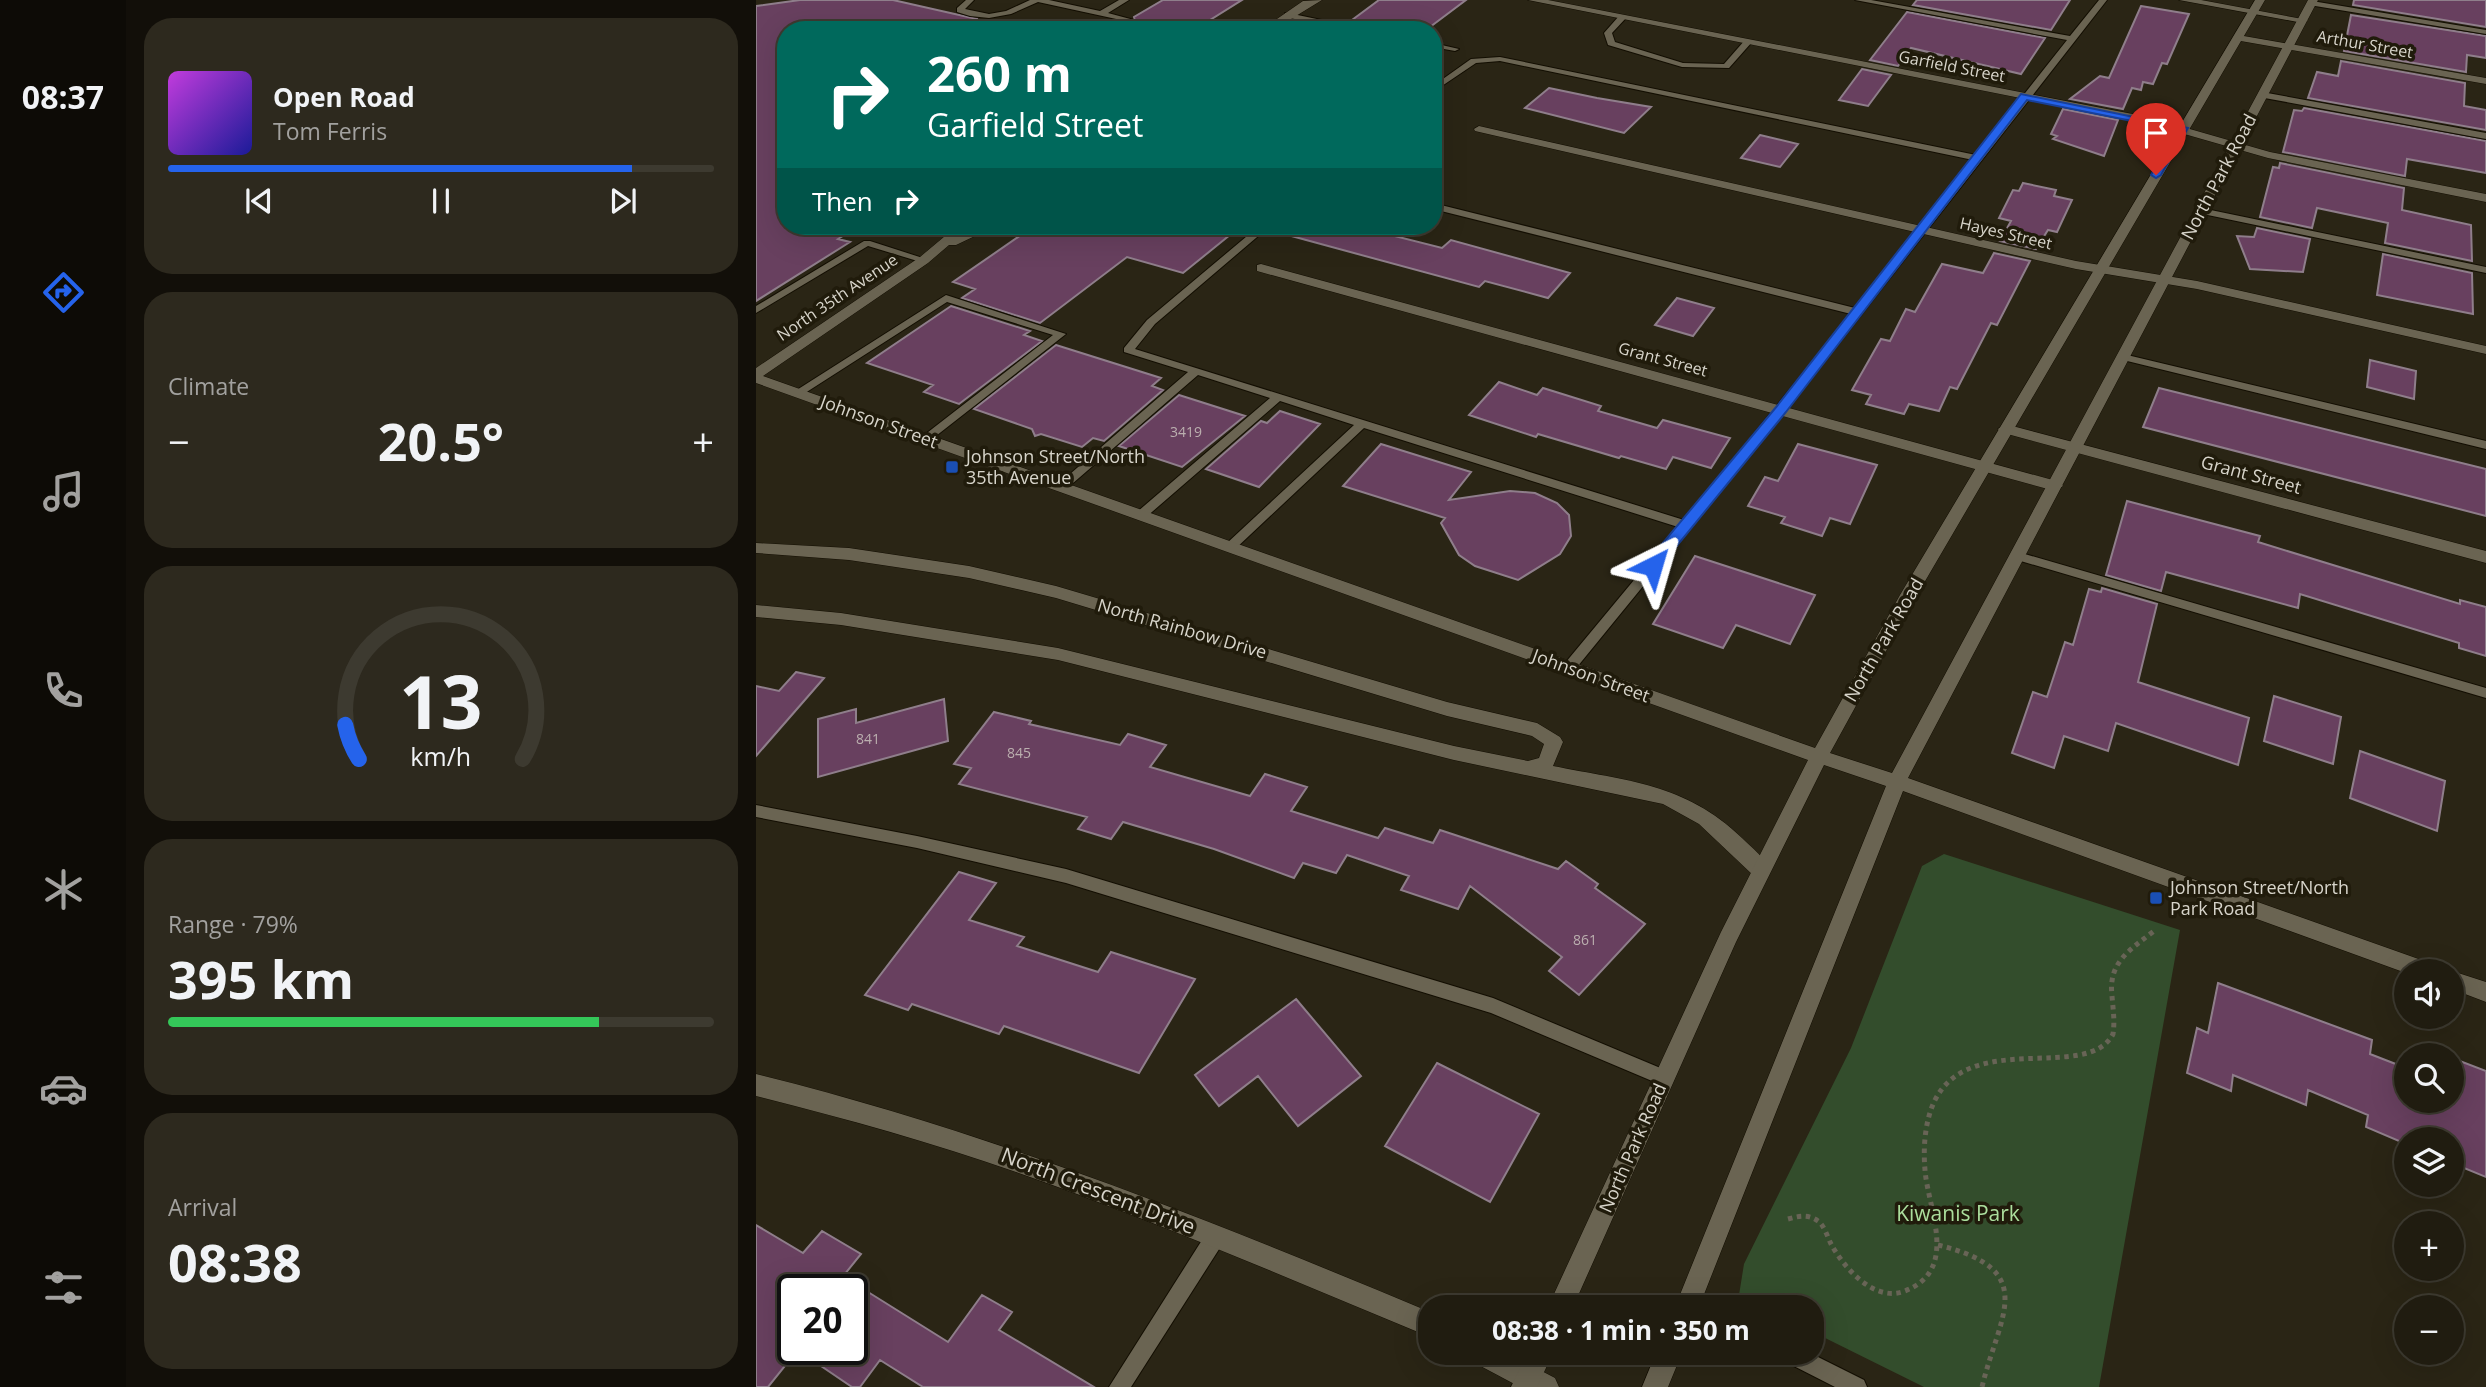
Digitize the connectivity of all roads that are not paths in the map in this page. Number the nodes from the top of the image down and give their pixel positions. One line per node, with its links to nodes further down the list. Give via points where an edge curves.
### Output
1 (970, 0): 2 (lane, via 960,10 989,17)
2 (1038, 0): 11 (lane)
3 (1125, 0): 11 (lane)
4 (1533, 0): 13 (street, Garfield Street)
5 (1859, 0): 20 (lane)
6 (2103, 0): 20 (lane)
7 (2184, 0): 10 (street, Arthur Street)
8 (1310, 1): 12 (street)
9 (2313, 2): 15 (street, North Park Road); 18 (lane)
10 (2257, 6): 15 (street, Arthur Street); 19 (street, North Park Road)
11 (1100, 14): 14 (lane)
12 (1288, 15): 16 (street); 17 (lane)
13 (1622, 18): 21 (street, Garfield Street); 21 (lane, via 1608,33 1611,43 1682,65 1726,66)
14 (1130, 20)
15 (2303, 20): 23 (street, North Park Road)
16 (1279, 21)
17 (1317, 21)
18 (2486, 32)
19 (2238, 38): 23 (street, Arthur Street); 29 (street, North Park Road)
20 (2072, 39): 28 (lane)
21 (1748, 42): 28 (street, Garfield Street)
22 (1442, 47): 24 (lane)
23 (2289, 47): 25 (street, Arthur Street); 27 (street, North Park Road)
24 (1455, 49)
25 (2486, 81)
26 (1442, 84): 33 (lane, via 1474,61 1500,59)
27 (2262, 95): 31 (lane); 32 (street, North Park Road)
28 (2025, 96): 29 (street, Garfield Street); 33 (lane)
29 (2183, 128): 32 (street, Garfield Street); 44 (street, North Park Road)
30 (1479, 129): 37 (street, Hayes Street)
31 (2486, 136)
32 (2235, 147): 34 (street, Garfield Street); 36 (street, North Park Road)
33 (1977, 158): 37 (lane)
34 (2486, 198)
35 (1442, 208): 48 (lane)
36 (2201, 211): 45 (lane); 46 (street, North Park Road)
37 (1921, 230): 44 (street, Hayes Street); 48 (lane)
38 (953, 235): 41 (street, North 35th Avenue)
39 (969, 235): 41 (street, North 35th Avenue)
40 (1254, 235): 51 (lane, via 1151,322 1128,350)
41 (936, 249): 42 (street, North 35th Avenue)
42 (924, 260): 47 (lane, via 867,243); 52 (street, North 35th Avenue)
43 (1261, 268): 55 (street, Grant Street)
44 (2101, 269): 46 (street, Hayes Street); 57 (street, North Park Road)
45 (2486, 270)
46 (2163, 282): 49 (street, Hayes Street, via 2197,285); 50 (street, North Park Road)
47 (756, 310)
48 (1857, 312): 55 (lane)
49 (2486, 351)
50 (2123, 357): 59 (lane); 60 (street, North Park Road)
51 (1196, 371): 54 (lane); 63 (lane)
52 (756, 376): 53 (street, Johnson Street)
53 (797, 393): 58 (street, Johnson Street); 58 (lane, via 946,298 1061,334)
54 (1278, 397): 56 (lane); 64 (lane)
55 (1782, 409): 61 (street, Grant Street); 65 (lane)
56 (1362, 423): 65 (lane); 66 (lane)
57 (2006, 429): 60 (street, Grant Street); 61 (street, North Park Road)
58 (927, 439): 63 (street, Johnson Street)
59 (2486, 445)
60 (2076, 448): 62 (street, North Park Road); 69 (street, Grant Street)
61 (1985, 465): 62 (street, Grant Street); 73 (street, North Park Road)
62 (2055, 486): 68 (street, North Park Road)
63 (1061, 487): 64 (street, Johnson Street)
64 (1141, 515): 66 (street, Johnson Street)
65 (1686, 525): 71 (lane)
66 (1230, 547): 71 (street, Johnson Street)
67 (756, 548): 74 (street, North Rainbow Drive, via 849,554 969,572 1056,592 1447,709 1537,730 1554,742 1546,762)
68 (2018, 556): 72 (lane); 75 (street, North Park Road)
69 (2486, 558)
70 (756, 611): 74 (street, via 841,619 1058,654)
71 (1568, 668): 73 (street, Johnson Street)
72 (2486, 693)
73 (1819, 757): 75 (street, Johnson Street); 77 (street, North Park Road)
74 (1525, 769): 77 (street, via 1683,804 1710,819)
75 (1897, 782): 78 (street, Johnson Street); 85 (street, North Park Road)
76 (756, 811): 81 (lane, via 1066,876 1493,1006)
77 (1761, 870): 81 (street, North Park Road)
78 (2394, 959)
79 (2464, 984): 80 (street)
80 (2486, 992)
81 (1664, 1079): 84 (street, North Park Road)
82 (756, 1085): 83 (street, North Crescent Drive, via 1012,1157)
83 (1216, 1237): 86 (street, North Crescent Drive); 92 (lane)
84 (1565, 1295)
85 (1695, 1295)
86 (1418, 1320)
87 (1502, 1365): 91 (street)
88 (1537, 1365): 91 (street)
89 (1664, 1365): 93 (street)
90 (1812, 1365): 94 (lane)
91 (1533, 1384)
92 (1119, 1387)
93 (1655, 1387)
94 (1857, 1387)

